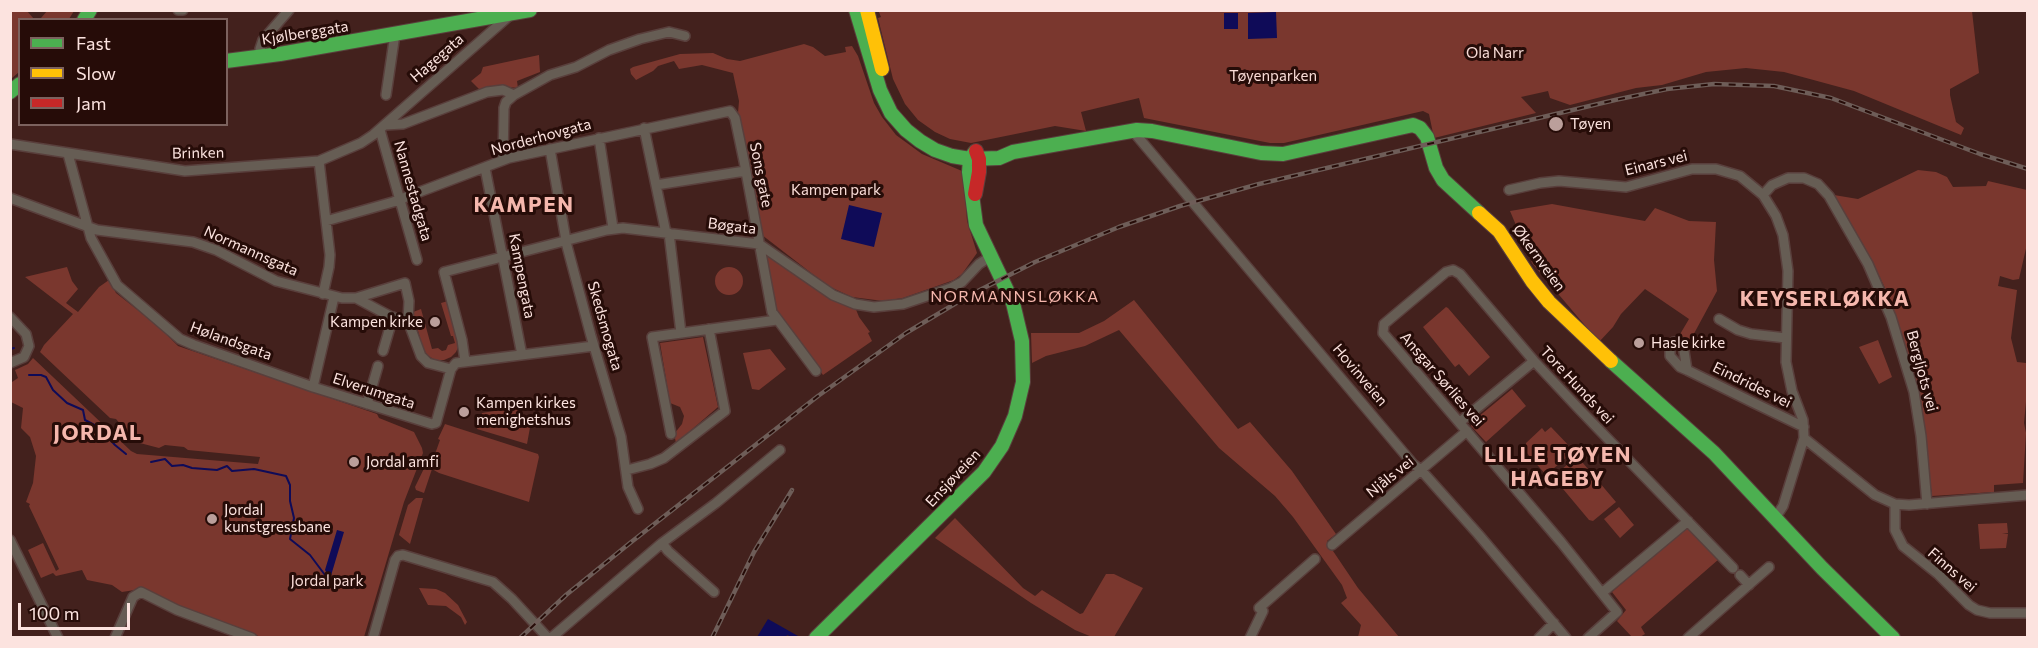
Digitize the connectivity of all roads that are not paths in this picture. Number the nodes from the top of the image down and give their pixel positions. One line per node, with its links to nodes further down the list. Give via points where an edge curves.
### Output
1 (178, 10): 2 (street)
2 (183, 10)
3 (289, 10): 12 (street, via 263,40)
4 (482, 10): 12 (main road, Kjølberggata)
5 (530, 10): 8 (main road, Kjølberggata)
6 (856, 10): 24 (main road, Økernveien, via 880,90 895,119 927,146 944,153)
7 (867, 10): 24 (main road, Økernveien, via 888,88 902,115 938,143)
8 (513, 12): 9 (main road, Kjølberggata); 17 (street, Hagegata)
9 (395, 34): 12 (main road, Kjølberggata); 14 (street)
10 (686, 36): 15 (street, via 669,32 640,39 555,73)
11 (228, 52): 12 (main road, Kjølberggata)
12 (260, 53): 13 (main road, Kjølberggata)
13 (228, 61)
14 (386, 95)
15 (514, 95): 17 (street, Brinken, via 503,90 487,92 403,124); 25 (street, via 504,108)
16 (732, 112): 18 (street, Norderhovgata); 28 (street, Sons gate)
17 (382, 127): 26 (street, Brinken, via 365,141); 33 (street, Nannestadgata)
18 (644, 128): 20 (street, Norderhovgata); 29 (street)
19 (1132, 130): 24 (main road, Økernveien); 74 (street, Hovinveien); 79 (main road, Økernveien, via 1277,154 1403,126 1420,128 1443,180 1498,231 1549,302 1704,443)
20 (599, 138): 22 (street, Norderhovgata); 36 (street)
21 (10, 144): 23 (street, Brinken)
22 (550, 149): 25 (street, Norderhovgata); 38 (street, Skedsmogata)
23 (68, 154): 26 (street, Brinken, via 185,171); 35 (street, Hølandsgata)
24 (975, 156): 41 (main road, Ensjøveien, via 970,185 976,225)
25 (503, 160): 27 (street, Norderhovgata)
26 (319, 161): 34 (street)
27 (485, 168): 33 (street, Norderhovgata); 40 (street, Kampengata)
28 (745, 171): 29 (street); 39 (street, Sons gate)
29 (656, 184): 37 (street)
30 (1509, 190): 31 (street, Einars vei, via 1559,181 1626,187 1677,171 1708,169 1740,176)
31 (1764, 195): 54 (street, Einars vei, via 1776,216 1786,248); 77 (street, Bergljots vei, via 1772,185 1788,178 1804,178 1818,184 1869,264 1891,317 1914,392)
32 (10, 198): 35 (street, Normannsgata)
33 (400, 199): 34 (street, Norderhovgata); 42 (street, Nannestadgata)
34 (326, 221): 43 (street, via 330,262)
35 (88, 227): 43 (street, Normannsgata, via 193,242 276,282); 65 (street, Hølandsgata, via 94,247 120,290 180,339)
36 (612, 228): 37 (street, Bøgata); 38 (street, Bøgata)
37 (667, 233): 39 (street, Bøgata); 53 (street)
38 (566, 240): 40 (street, Bøgata); 55 (street, Skedsmogata)
39 (759, 244): 41 (street, Bøgata, via 833,295 874,307 903,304 951,288); 49 (street, Sons gate, via 772,312)
40 (502, 256): 57 (street, Kampengata); 58 (street, Bøgata, via 444,272)
41 (990, 257): 97 (main road, Ensjøveien, via 1013,303 1023,348 1021,392 1009,431 979,477)
42 (417, 260)
43 (322, 294): 44 (street, Normannsgata)
44 (333, 297): 45 (street, Normannsgata); 65 (street)
45 (356, 298): 47 (street, Normannsgata); 50 (street, via 405,283)
46 (10, 317): 60 (street, via 26,334 29,346 24,357)
47 (393, 317): 50 (street, Normannsgata); 56 (street)
48 (1719, 319): 54 (street, via 1751,334)
49 (777, 320): 52 (street); 64 (street, Sons gate)
50 (408, 321): 62 (street, via 425,360)
51 (1382, 328): 59 (street, Tore Hunds vei, via 1453,270); 67 (street, Ansgar Sørlies vei)
52 (709, 329): 53 (street); 73 (street, via 725,411 664,458)
53 (681, 333): 70 (street, via 652,337)
54 (1786, 338): 68 (street, Einars vei, via 1787,371)
55 (594, 346): 57 (street); 73 (street, Skedsmogata)
56 (383, 351)
57 (522, 355): 58 (street)
58 (465, 361): 62 (street)
59 (1534, 361): 67 (street); 80 (street, Tore Hunds vei)
60 (10, 363)
61 (378, 366): 66 (street)
62 (452, 367): 66 (street, Elverumgata, via 434,424)
63 (1687, 370): 68 (street, Eindrides vei)
64 (816, 371)
65 (314, 387): 66 (street, Elverumgata)
66 (368, 404)
67 (1460, 422): 69 (street, Ansgar Sørlies vei)
68 (1804, 427): 71 (street, Einars vei)
69 (1467, 430): 74 (street, Njåls vei); 88 (street, Ansgar Sørlies vei)
70 (671, 434)
71 (1804, 438): 76 (street, via 1875,495); 79 (street, Einars vei, via 1783,506)
72 (780, 450): 82 (street)
73 (627, 470): 78 (street, Skedsmogata, via 629,490)
74 (1421, 470): 83 (street, Njåls vei); 90 (street, Hovinveien)
75 (2028, 495): 77 (street)
76 (1895, 504): 77 (street); 89 (street, Finns vei, via 1895,530 1903,546 1969,605 1990,613)
77 (1927, 504)
78 (638, 509)
79 (1775, 518): 91 (main road, Økernveien)
80 (1688, 521): 86 (street, Tore Hunds vei); 88 (street)
81 (10, 540): 92 (street)
82 (662, 543): 87 (street); 96 (street)
83 (1332, 545)
84 (1315, 560): 98 (street, via 1261,609)
85 (1768, 567): 86 (street)
86 (1749, 585): 102 (street)
87 (714, 592)
88 (1603, 592): 101 (street, Ansgar Sørlies vei, via 1617,612)
89 (2028, 613)
90 (1554, 623): 99 (street); 100 (street, Hovinveien)
91 (1885, 635)
92 (58, 638)
93 (115, 638): 94 (street, via 133,597 141,592)
94 (252, 638)
95 (373, 638): 96 (street, via 398,556 403,555 493,582)
96 (549, 638)
97 (816, 638)
98 (1250, 638)
99 (1539, 638)
100 (1566, 638)
101 (1588, 638)
102 (1688, 638)

